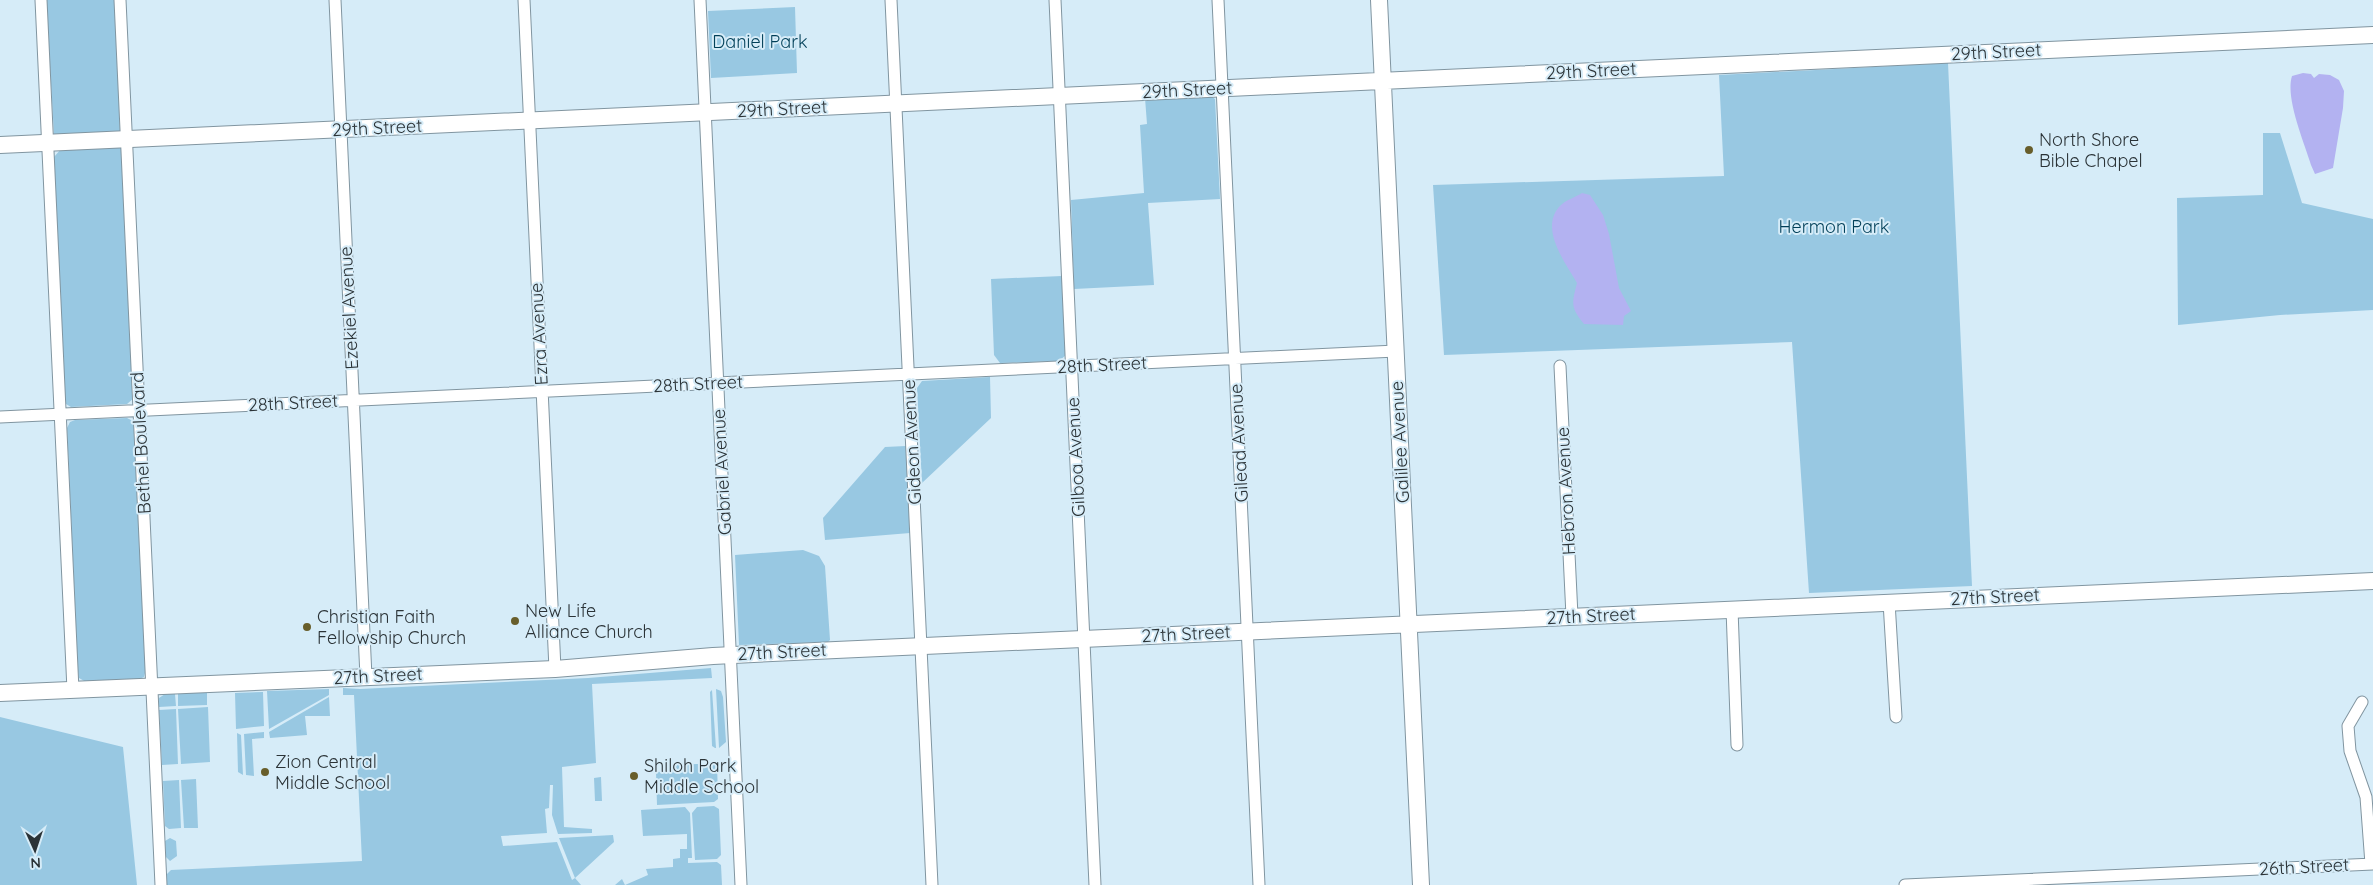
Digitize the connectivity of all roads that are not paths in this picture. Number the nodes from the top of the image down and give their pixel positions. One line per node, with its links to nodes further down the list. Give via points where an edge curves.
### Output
1 (41, 0): 19 (street)
2 (120, 0): 18 (street, Bethel Boulevard)
3 (335, 0): 17 (street, Ezekiel Avenue)
4 (524, 0): 16 (street, Ezra Avenue)
5 (700, 0): 15 (street, Gabriel Avenue)
6 (892, 0): 14 (street, Gideon Avenue)
7 (1055, 0): 13 (street, Gilboa Avenue)
8 (1218, 0): 12 (street, Gilead Avenue)
9 (1379, 0): 11 (street, Galilee Avenue)
10 (2373, 35): 11 (street, 29th Street)
11 (1383, 81): 12 (street, 29th Street); 21 (street, Galilee Avenue)
12 (1222, 88): 13 (street, 29th Street); 22 (street, Gilead Avenue)
13 (1059, 96): 14 (street, 29th Street); 23 (street, Gilboa Avenue)
14 (896, 104): 15 (street, 29th Street); 25 (street, Gideon Avenue)
15 (705, 112): 16 (street, 29th Street); 26 (street, Gabriel Avenue)
16 (530, 121): 17 (street, 29th Street); 27 (street, Ezra Avenue)
17 (341, 130): 18 (street, 29th Street); 28 (street, Ezekiel Avenue)
18 (127, 139): 19 (street, 29th Street); 29 (street, Bethel Boulevard)
19 (48, 143): 20 (street, 29th Street); 30 (street)
20 (0, 145)
21 (1396, 351): 22 (street, 28th Street); 36 (street, Galilee Avenue)
22 (1235, 358): 23 (street, 28th Street); 37 (street, Gilead Avenue)
23 (1072, 366): 25 (street, 28th Street); 38 (street, Gilboa Avenue)
24 (1560, 366): 35 (street, Hebron Avenue)
25 (909, 374): 26 (street, 28th Street); 39 (street, Gideon Avenue)
26 (718, 383): 27 (street, 28th Street); 40 (street, Gabriel Avenue)
27 (542, 392): 28 (street, 28th Street); 41 (street, Ezra Avenue)
28 (354, 400): 29 (street, 28th Street); 42 (street, Ezekiel Avenue)
29 (139, 411): 30 (street, 28th Street); 43 (street, Bethel Boulevard)
30 (61, 414): 31 (street, 28th Street); 44 (street)
31 (0, 417)
32 (2373, 581): 33 (street, 27th Street)
33 (1889, 602): 34 (street, 27th Street); 47 (street)
34 (1732, 609): 35 (street, 27th Street); 48 (street)
35 (1572, 616): 36 (street, 27th Street)
36 (1409, 624): 37 (street, 27th Street); 56 (street, Galilee Avenue)
37 (1247, 631): 38 (street, 27th Street); 55 (street, Gilead Avenue)
38 (1084, 638): 39 (street, 27th Street); 54 (street, Gilboa Avenue)
39 (921, 646): 40 (street, 27th Street); 53 (street, Gideon Avenue)
40 (730, 655): 41 (street, 27th Street); 52 (street, Gabriel Avenue)
41 (555, 669): 42 (street, 27th Street)
42 (366, 677): 43 (street, 27th Street)
43 (152, 686): 44 (street, 27th Street); 51 (street, Bethel Boulevard)
44 (74, 690): 45 (street, 27th Street)
45 (0, 693)
46 (2362, 702): 49 (street, via 2348,726 2350,751 2366,797)
47 (1896, 717)
48 (1738, 745)
49 (2372, 864): 50 (street, 26th Street)
50 (2062, 882): 57 (street, 26th Street)
51 (161, 885)
52 (741, 885)
53 (932, 885)
54 (1095, 885)
55 (1259, 885)
56 (1421, 885)
57 (1904, 885)

